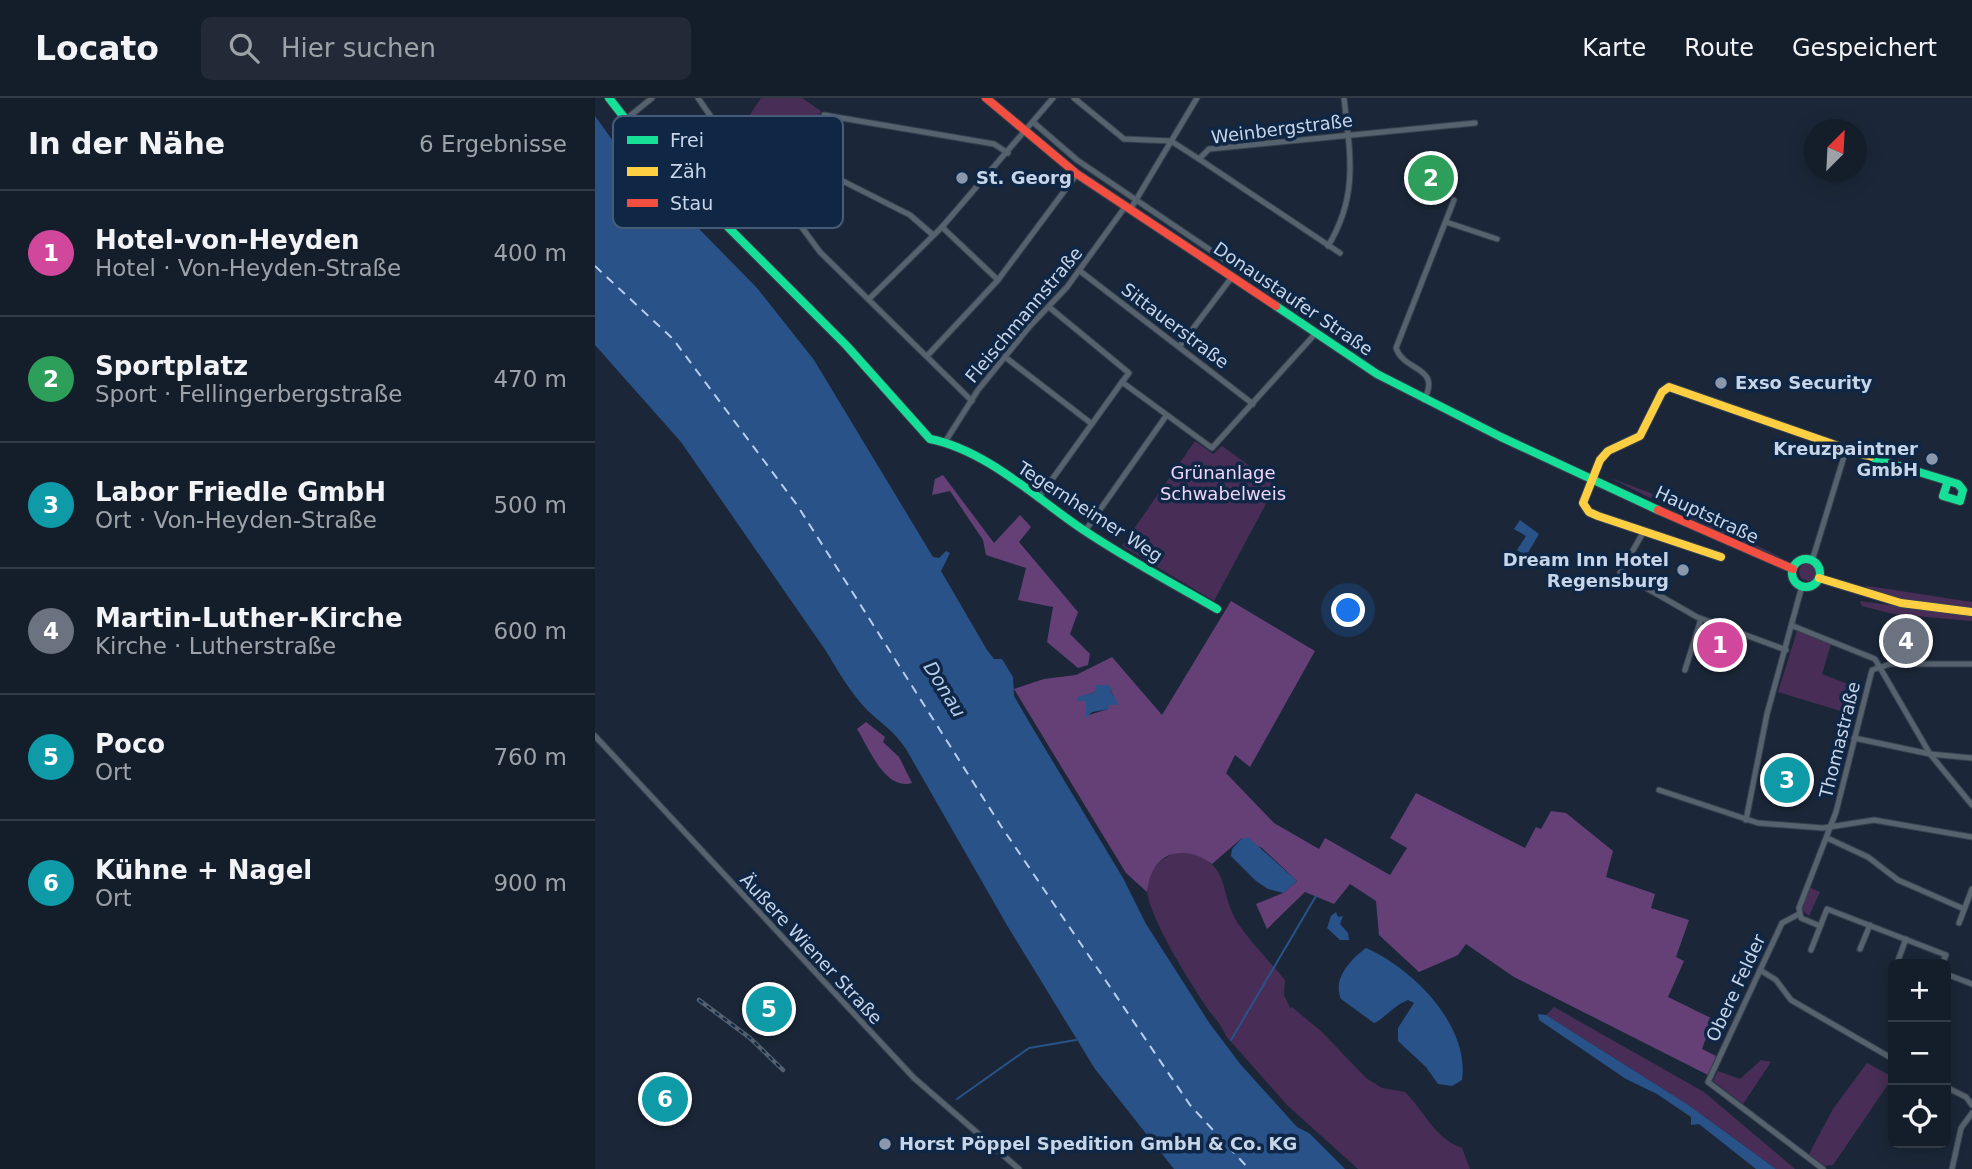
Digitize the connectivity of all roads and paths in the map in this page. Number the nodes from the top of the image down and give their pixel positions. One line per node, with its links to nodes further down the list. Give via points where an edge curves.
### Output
1 (610, 98): 9 (street, Tegernheimer Weg)
2 (652, 98): 10 (street)
3 (698, 98): 11 (street)
4 (986, 98): 15 (street, Donaustaufer Straße)
5 (1053, 98): 13 (street)
6 (1074, 98): 17 (street, via 1124,139)
7 (1197, 98): 17 (street, Fleischmannstraße)
8 (1344, 98): 16 (street)
9 (622, 116)
10 (631, 116)
11 (711, 116)
12 (843, 118): 18 (street, via 994,144)
13 (1033, 122): 15 (street); 23 (street, Donaustaufer Straße)
14 (1475, 123): 16 (street, Weinbergstraße)
15 (1024, 133): 18 (street); 20 (street, Donaustaufer Straße)
16 (1348, 135): 19 (street, Weinbergstraße, via 1209,149); 31 (street, via 1349,200)
17 (1171, 141): 19 (street, Weinbergstraße); 23 (street, Fleischmannstraße)
18 (1008, 153): 26 (street)
19 (1199, 159): 31 (street)
20 (1077, 174): 24 (street, Donaustaufer Straße); 35 (street)
21 (843, 181): 29 (street, via 910,215)
22 (1454, 200): 25 (street)
23 (1136, 201): 24 (street, Fleischmannstraße); 38 (street, Donaustaufer Straße)
24 (1128, 209): 33 (street, Fleischmannstraße); 34 (street, Donaustaufer Straße)
25 (1446, 222): 30 (street); 44 (street, via 1396,348 1401,358 1426,375 1429,387)
26 (941, 227): 29 (street); 35 (street)
27 (727, 228): 49 (street, Tegernheimer Weg, via 846,345 924,433)
28 (802, 228): 36 (street, via 820,252)
29 (933, 236): 36 (street)
30 (1497, 239)
31 (1328, 246): 32 (street)
32 (1340, 253)
33 (1080, 271): 37 (street, Fleischmannstraße); 40 (street, Sittauerstraße)
34 (1232, 277): 39 (street, Donaustaufer Straße); 40 (street)
35 (999, 280): 41 (street)
36 (870, 298): 41 (street)
37 (1049, 307): 42 (street, Fleischmannstraße); 43 (street, via 1129,373)
38 (1305, 314)
39 (1315, 334): 44 (street, Donaustaufer Straße); 46 (street)
40 (1179, 347): 46 (street, Sittauerstraße)
41 (927, 356): 45 (street)
42 (1005, 356): 45 (street, Fleischmannstraße); 48 (street)
43 (1122, 383): 47 (street); 48 (street)
44 (1423, 400): 51 (street, Donaustaufer Straße)
45 (972, 401): 49 (street, Fleischmannstraße)
46 (1253, 404): 47 (street, via 1212,448)
47 (1166, 416): 56 (street)
48 (1092, 424): 54 (street)
49 (945, 442): 54 (street, Tegernheimer Weg, via 990,465)
50 (1846, 450): 51 (street, via 1669,387 1662,392 1643,433 1604,455); 52 (street); 58 (street)
51 (1591, 479): 53 (street, Donaustaufer Straße); 55 (street, via 1583,496 1585,508)
52 (1948, 481)
53 (1608, 487): 59 (street, Hauptstraße)
54 (1038, 499): 56 (street, Tegernheimer Weg)
55 (1640, 530): 57 (street); 64 (street, via 1620,573)
56 (1086, 531): 62 (street, Tegernheimer Weg)
57 (1721, 557)
58 (1812, 561): 59 (street, via 1798,561); 60 (street, via 1818,566)
59 (1793, 569): 61 (street, via 1793,578)
60 (1819, 578): 61 (street, via 1814,585); 63 (street, via 1901,603)
61 (1802, 586): 65 (street)
62 (1217, 609)
63 (1972, 612)
64 (1701, 619): 66 (street); 69 (street)
65 (1793, 626): 66 (street); 68 (street)
66 (1786, 650): 76 (street, via 1767,714)
67 (1972, 664): 68 (street)
68 (1881, 665): 71 (street, Thomastraße, via 1872,670); 72 (street)
69 (1685, 670)
70 (595, 736): 100 (street, Äußere Wiener Straße, via 913,1078)
71 (1854, 738): 72 (street); 77 (street, Thomastraße)
72 (1930, 754): 73 (street); 75 (street)
73 (1972, 758)
74 (1659, 790): 76 (street)
75 (1972, 805)
76 (1746, 820): 77 (street)
77 (1831, 827): 78 (street, via 1874,820); 79 (street, Obere Felder)
78 (1972, 837)
79 (1827, 838): 81 (street, via 1868,857 1898,880); 82 (street, Obere Felder)
80 (1972, 889): 81 (street)
81 (1964, 909): 83 (street)
82 (1799, 914): 85 (street); 93 (street, Obere Felder, via 1785,920)
83 (1959, 923)
84 (1870, 925): 85 (street, via 1827,909); 86 (street); 87 (street)
85 (1820, 926): 88 (street)
86 (1906, 939): 89 (street); 91 (street)
87 (1860, 948)
88 (1811, 950)
89 (1946, 955): 90 (street); 92 (street)
90 (1954, 958)
91 (1898, 959)
92 (1944, 959)
93 (1761, 970): 96 (street, via 1776,980 1791,1000); 101 (street, Obere Felder, via 1707,1082)
94 (1951, 976): 95 (street)
95 (1972, 984)
96 (1888, 1056)
97 (1951, 1090): 98 (street)
98 (1972, 1105)
99 (1972, 1113): 102 (street, via 1961,1128)
100 (1019, 1169)
101 (1823, 1169)
102 (1952, 1169)

